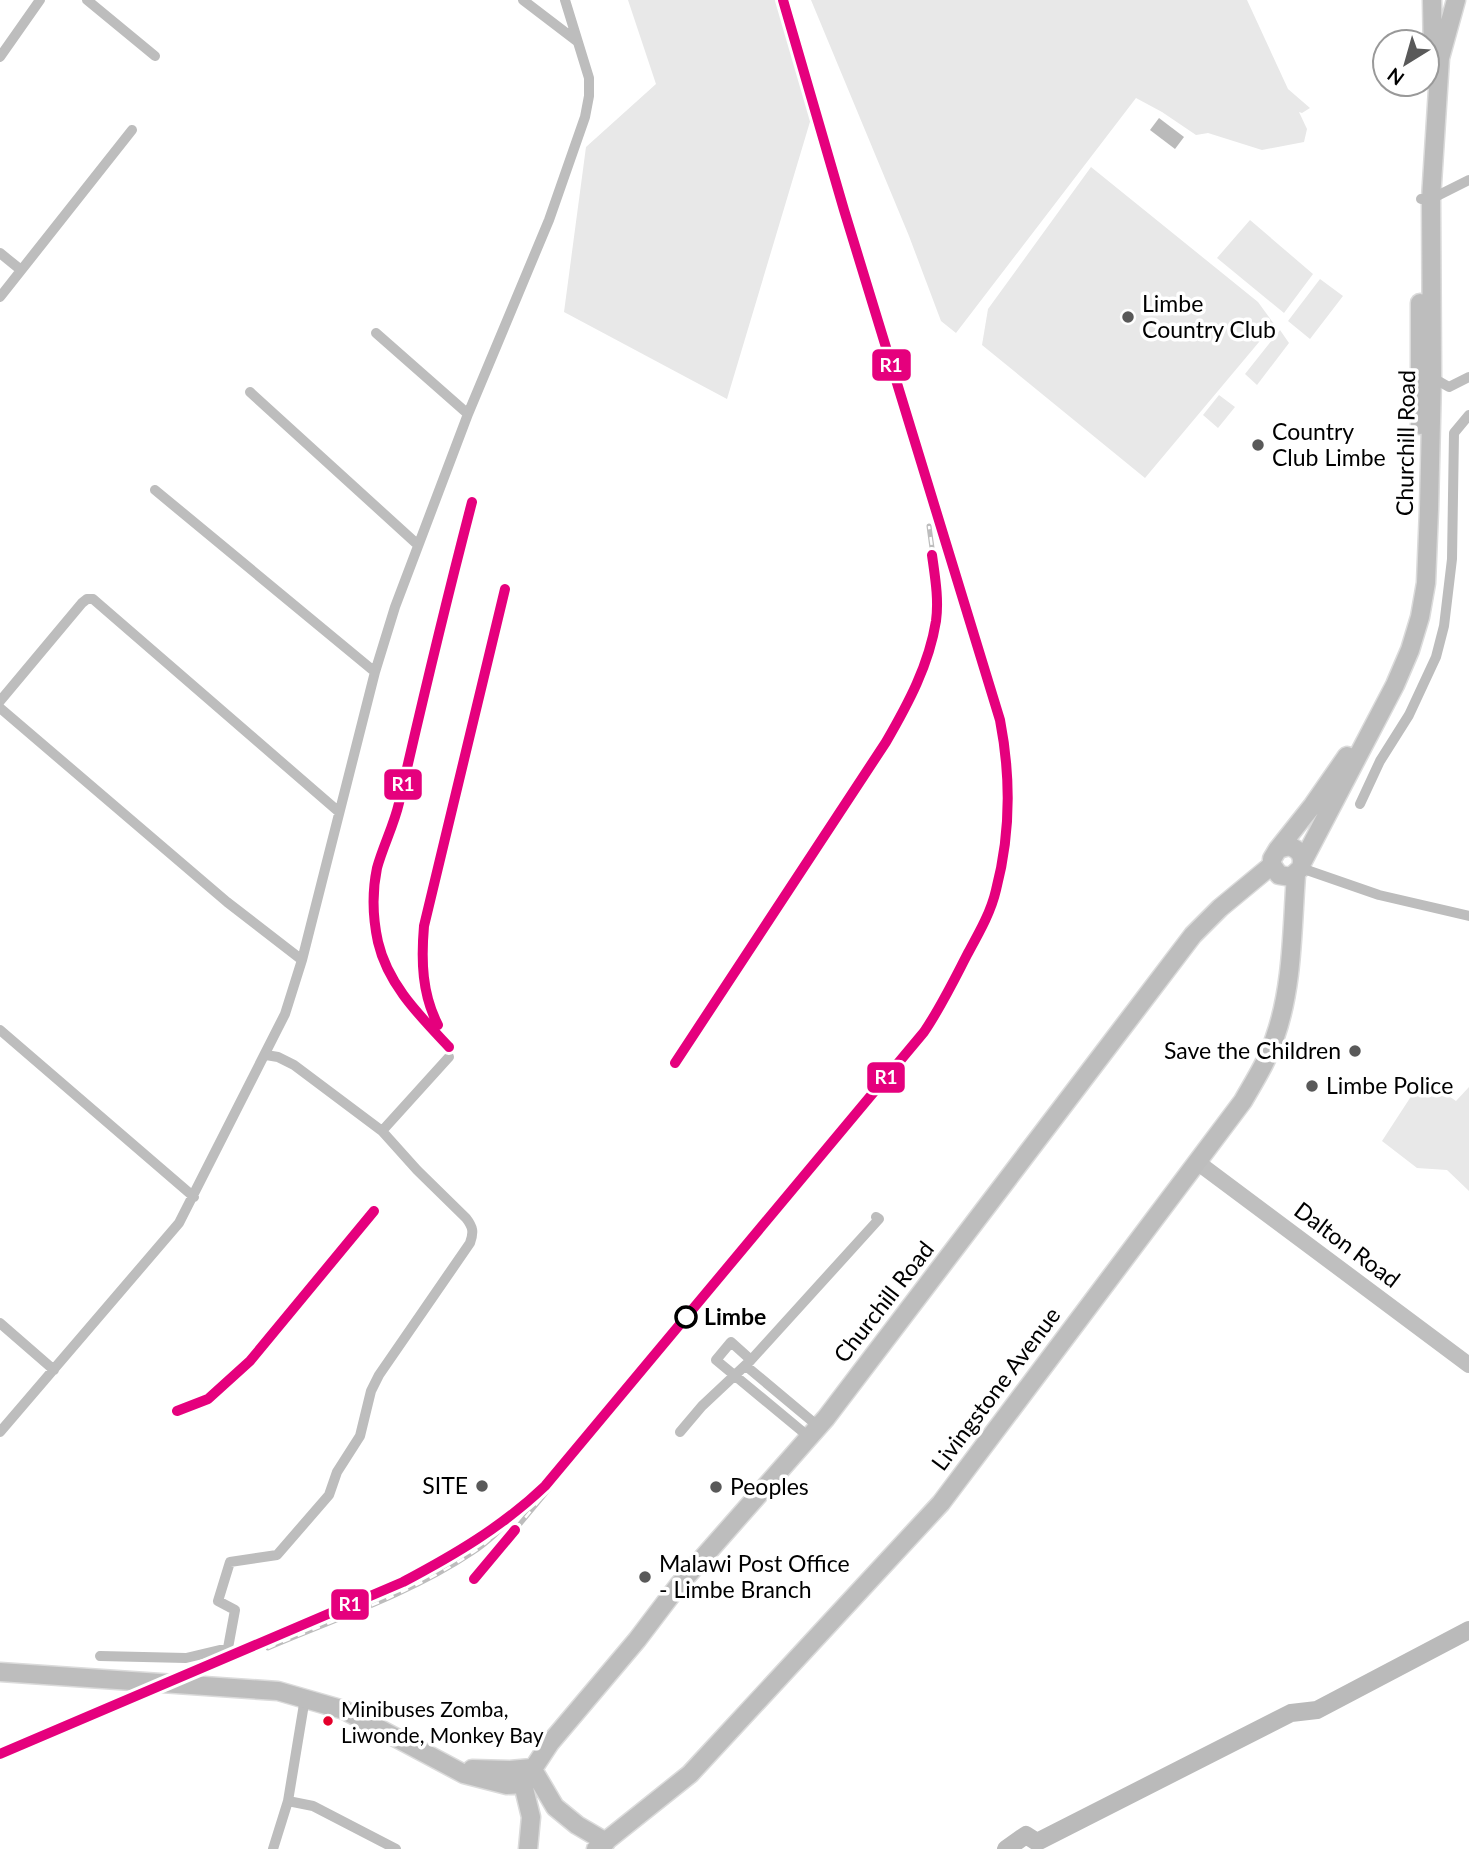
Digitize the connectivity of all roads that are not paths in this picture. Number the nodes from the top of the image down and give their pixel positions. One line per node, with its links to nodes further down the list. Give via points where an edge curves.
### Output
1 (40, 0): 9 (street)
2 (87, 0): 8 (street)
3 (523, 0): 7 (street)
4 (565, 0): 7 (street)
5 (1432, 0): 12 (highway, Churchill Road)
6 (1456, 0): 12 (highway, Churchill Road, via 1440,58)
7 (578, 42): 20 (street, via 589,78 584,117 549,220)
8 (155, 55)
9 (0, 57)
10 (132, 130): 14 (street)
11 (1469, 180): 12 (street)
12 (1426, 199): 17 (highway, Churchill Road)
13 (0, 253): 14 (street)
14 (21, 270): 15 (street)
15 (0, 298)
16 (376, 334): 20 (street)
17 (1426, 373): 18 (street, via 1449,387); 29 (highway, Churchill Road, via 1417,582 1403,647 1378,705 1347,756); 30 (highway, Churchill Road, via 1426,571 1420,617 1395,685)
18 (1469, 377)
19 (250, 391): 23 (street)
20 (468, 414): 23 (street)
21 (1469, 415): 27 (street, via 1454,433 1452,559 1436,657)
22 (155, 490): 24 (street)
23 (418, 545): 24 (street)
24 (375, 672): 28 (street)
25 (0, 701): 28 (street, via 82,603 93,599)
26 (0, 708): 32 (street, via 227,902)
27 (1360, 804)
28 (339, 812): 32 (street)
29 (1275, 857): 30 (highway, via 1279,875 1285,877); 30 (highway, via 1283,846 1294,848); 49 (highway, Churchill Road, via 1193,935)
30 (1300, 868): 31 (street, via 1379,895); 37 (highway, Livingstone Avenue, via 1287,990 1276,1037 1243,1101)
31 (1469, 916)
32 (302, 960): 34 (street)
33 (0, 1030): 38 (street)
34 (266, 1055): 36 (street, via 294,1065); 38 (street)
35 (449, 1057): 36 (street)
36 (382, 1131): 50 (street, via 466,1218 474,1234 470,1243 379,1375 360,1436 337,1472 329,1495 277,1555 230,1562 218,1601 235,1610 228,1648 186,1658)
37 (1197, 1162): 42 (main road, Dalton Road); 59 (highway, Livingstone Avenue, via 941,1503 690,1774)
38 (194, 1197): 43 (street, via 179,1223)
39 (876, 1217): 41 (street, via 879,1219)
40 (0, 1323): 43 (street)
41 (749, 1363): 44 (street); 44 (street, via 731,1342 716,1360); 45 (street)
42 (1469, 1365)
43 (54, 1370): 47 (street)
44 (735, 1376): 46 (street); 48 (street)
45 (779, 1393): 46 (street); 49 (street)
46 (769, 1404): 49 (street)
47 (0, 1432)
48 (680, 1432)
49 (814, 1432): 54 (highway, Churchill Road, via 678,1586)
50 (100, 1656)
51 (0, 1672): 52 (highway, via 278,1691)
52 (305, 1698): 53 (highway, via 344,1710); 56 (street)
53 (447, 1765): 54 (highway, via 475,1770); 55 (highway, via 482,1780)
54 (532, 1768): 55 (highway, Churchill Road); 57 (highway)
55 (523, 1784): 58 (highway)
56 (288, 1801): 60 (street); 61 (street, via 313,1806)
57 (555, 1807): 58 (highway, via 541,1809); 59 (highway)
58 (531, 1817): 62 (highway)
59 (605, 1847)
60 (273, 1849)
61 (396, 1849)
62 (528, 1849)

